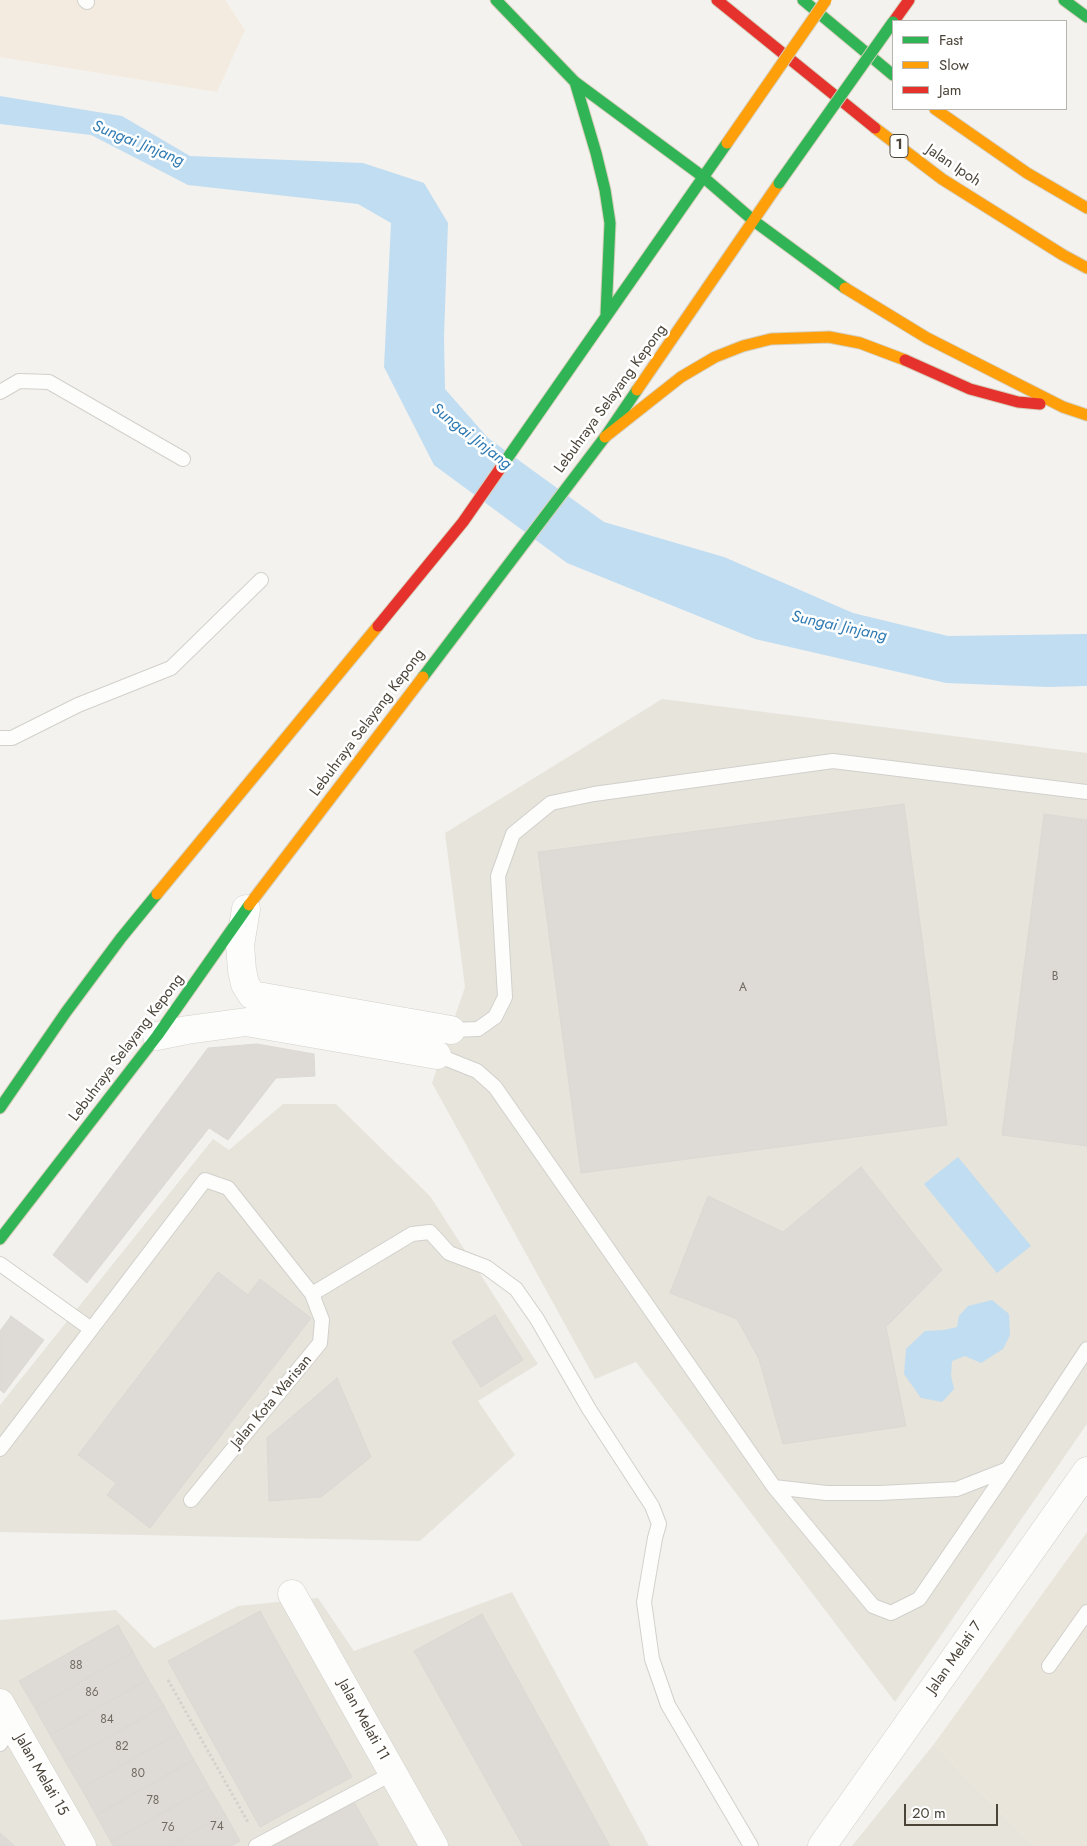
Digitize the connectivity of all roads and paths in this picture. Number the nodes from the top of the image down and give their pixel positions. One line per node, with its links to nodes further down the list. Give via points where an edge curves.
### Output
1 (496, 0): 11 (main road)
2 (803, 0): 10 (main road)
3 (826, 0): 13 (main road, bridge)
4 (909, 0): 8 (main road, Lebuhraya Selayang Kepong)
5 (1064, 0): 7 (main road)
6 (719, 2): 16 (main road, Jalan Ipoh / 1, via 942,179)
7 (1087, 17)
8 (895, 20)
9 (892, 25): 15 (main road, Lebuhraya Selayang Kepong, bridge)
10 (892, 74)
11 (575, 82): 13 (main road); 17 (main road, via 601,172 610,223)
12 (936, 110): 14 (main road, via 1027,173)
13 (702, 176): 15 (main road); 17 (main road)
14 (1087, 208)
15 (754, 221): 19 (main road, via 837,283 919,333); 21 (main road, Lebuhraya Selayang Kepong)
16 (1087, 268)
17 (606, 315): 32 (main road, via 463,522 121,938)
18 (0, 392): 22 (lane, via 19,381 49,382)
19 (1063, 407): 20 (main road); 21 (main road, via 1018,402 970,389 887,352 860,344 829,337 792,337 743,346 715,358 681,377)
20 (1087, 415)
21 (605, 437): 26 (main road, Lebuhraya Selayang Kepong)
22 (183, 459)
23 (260, 580): 24 (lane, via 171,668 78,705 12,738)
24 (0, 738)
25 (1087, 792): 28 (lane, via 834,761 594,794 552,803 513,834 498,876 505,997 495,1017 478,1029)
26 (246, 909): 27 (street, via 240,945 245,984 252,995); 29 (main road, Lebuhraya Selayang Kepong)
27 (386, 1018): 28 (street); 30 (street)
28 (451, 1030)
29 (157, 1036): 30 (street, via 246,1022); 33 (main road, Lebuhraya Selayang Kepong)
30 (382, 1045): 31 (street)
31 (437, 1055): 41 (lane, via 477,1071 495,1087)
32 (0, 1108)
33 (0, 1239)
34 (0, 1264): 36 (lane)
35 (312, 1294): 36 (lane, Jalan Kota Warisan, via 228,1188 205,1180); 42 (lane, Jalan Kota Warisan, via 322,1320 320,1344); 52 (lane, via 412,1234 430,1232 449,1253 486,1267 516,1289 652,1506 659,1524 644,1602 652,1659 668,1705)
36 (91, 1330): 38 (lane)
37 (1087, 1349): 39 (lane)
38 (0, 1449)
39 (1008, 1469): 41 (lane, via 957,1489 826,1493); 41 (lane, via 920,1599 891,1613 873,1606)
40 (1087, 1470): 53 (street, Jalan Melati 7)
41 (774, 1487)
42 (191, 1500)
43 (292, 1594): 48 (street, Jalan Melati 11)
44 (1087, 1612): 45 (lane)
45 (1049, 1666)
46 (168, 1680): 49 (path)
47 (4, 1724): 50 (street, Jalan Melati 15)
48 (393, 1773): 49 (lane); 51 (street, Jalan Melati 11)
49 (258, 1845)
50 (82, 1846)
51 (434, 1846)
52 (751, 1846)
53 (822, 1846)

